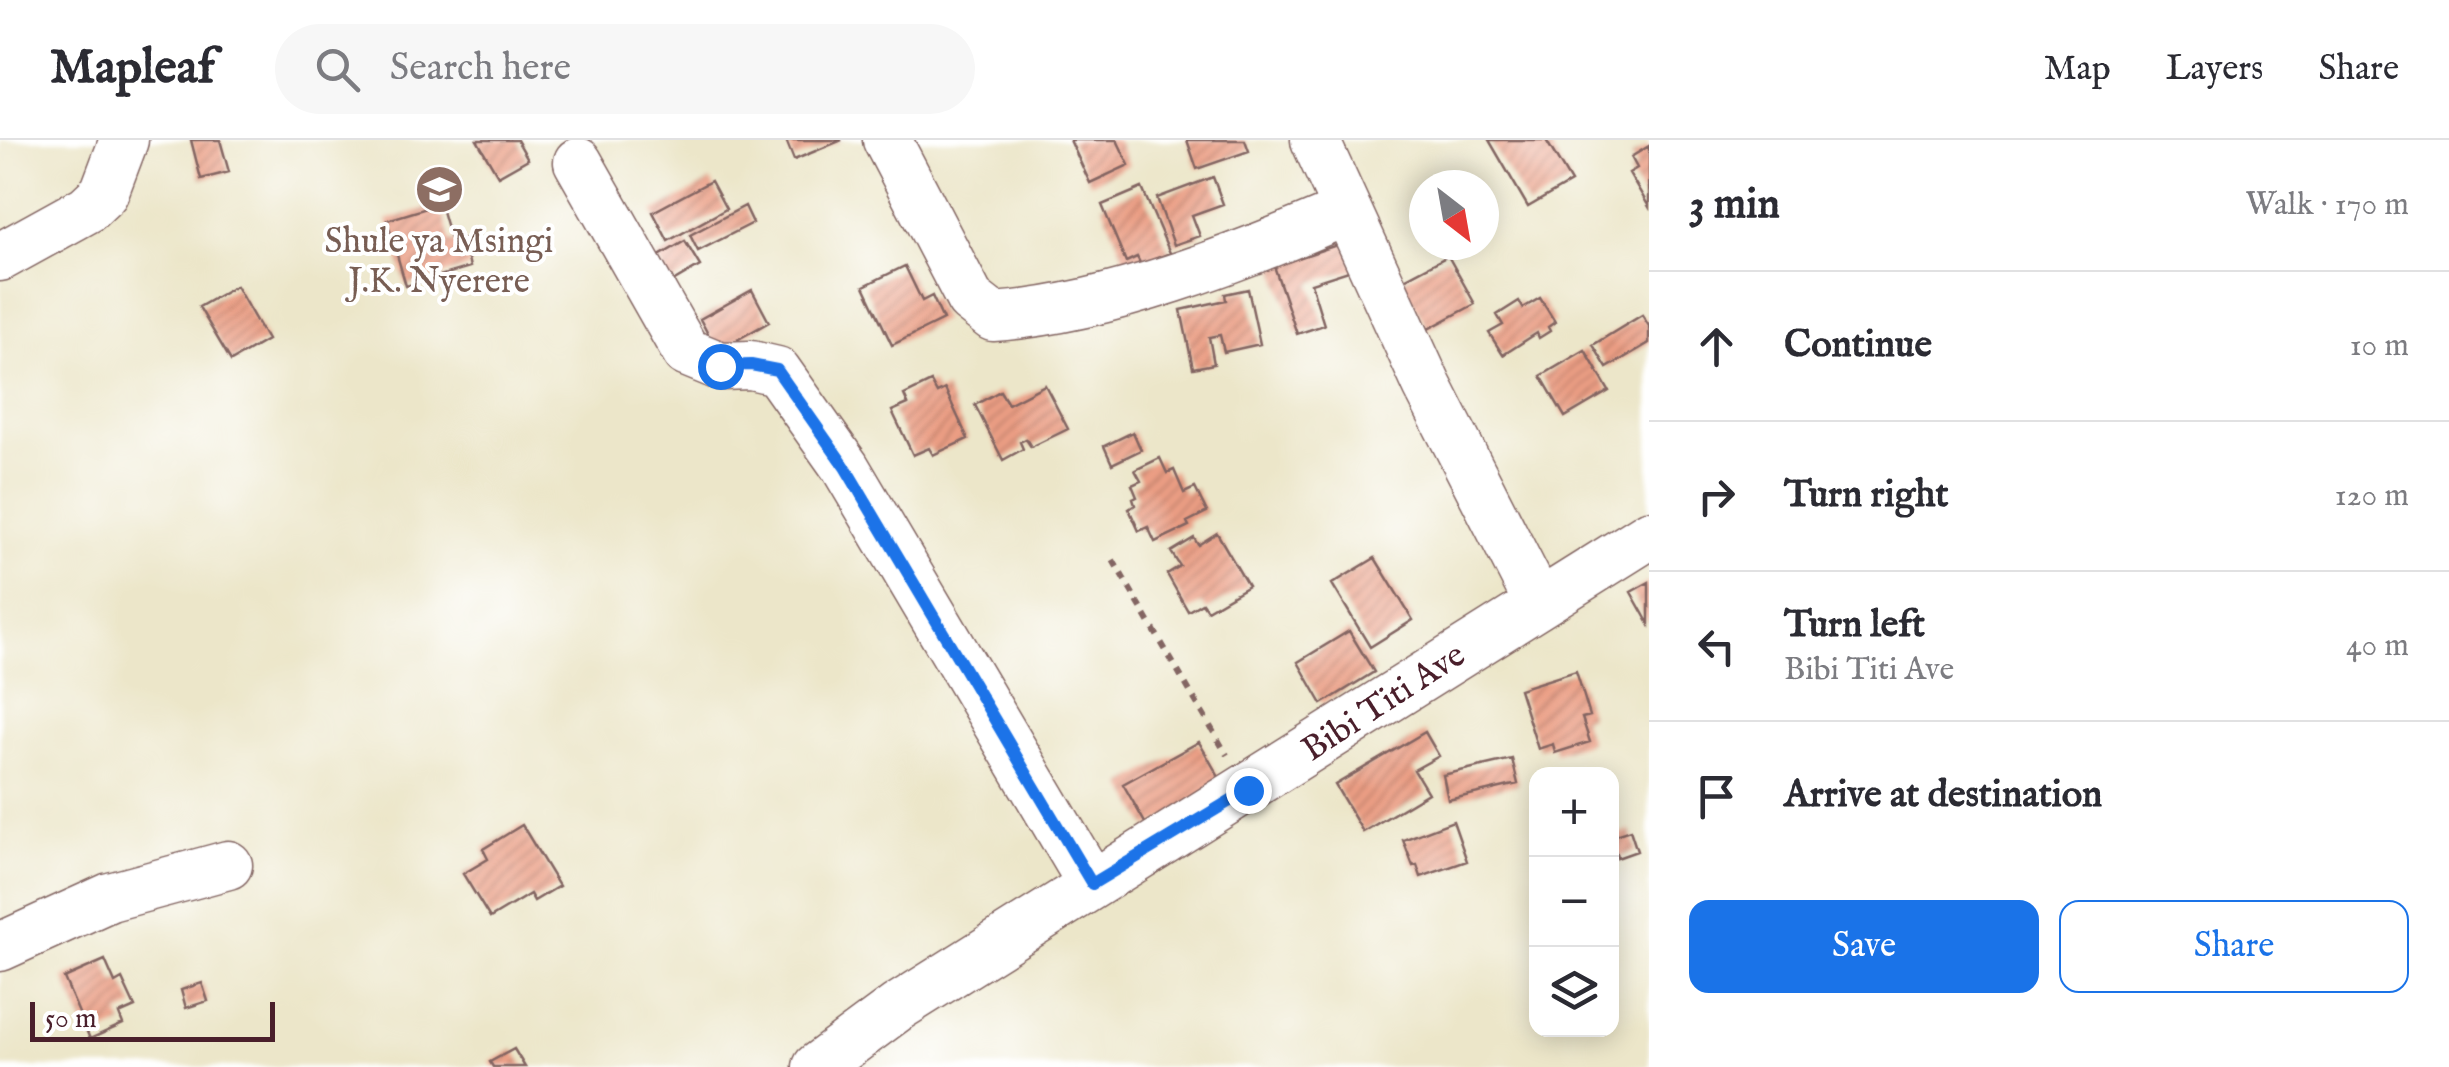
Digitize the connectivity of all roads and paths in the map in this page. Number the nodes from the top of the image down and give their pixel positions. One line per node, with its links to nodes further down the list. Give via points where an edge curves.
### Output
1 (124, 140): 6 (street, via 104,193 87,210)
2 (888, 140): 5 (street, via 970,299 993,317 1091,302 1270,244)
3 (1315, 140): 5 (street)
4 (578, 162): 12 (street, via 686,352 720,366 777,370 845,467)
5 (1347, 211): 9 (street)
6 (0, 257)
7 (1649, 536): 9 (street, Bibi Titi Ave)
8 (1113, 560): 10 (path)
9 (1539, 604): 10 (street, Bibi Titi Ave)
10 (1248, 790): 12 (street, Bibi Titi Ave)
11 (228, 866): 13 (street, via 110,898)
12 (1092, 884): 14 (street, Bibi Titi Ave, via 898,1007)
13 (0, 947)
14 (817, 1067)

